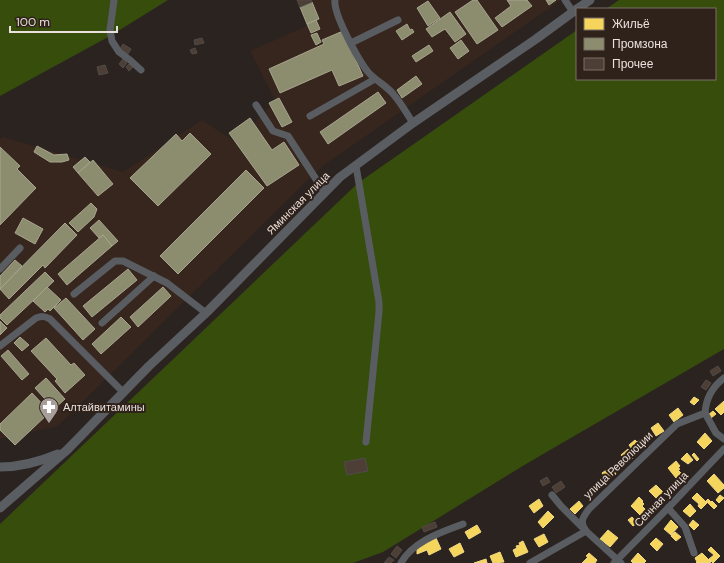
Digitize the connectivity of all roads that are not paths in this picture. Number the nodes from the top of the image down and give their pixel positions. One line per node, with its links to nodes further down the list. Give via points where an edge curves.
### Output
1 (114, 0): 9 (street, via 110,30 112,41 119,52)
2 (336, 0): 8 (street, via 336,10)
3 (565, 0): 6 (street)
4 (590, 0): 5 (main road, Яминская улица)
5 (579, 8)
6 (576, 10): 13 (main road, Яминская улица)
7 (398, 20): 8 (street)
8 (351, 43): 10 (street)
9 (141, 70)
10 (375, 79): 12 (street); 13 (street, via 395,95)
11 (256, 105): 15 (street, via 273,131 288,136)
12 (310, 116)
13 (413, 123): 14 (main road, Яминская улица)
14 (356, 166): 15 (main road, Яминская улица); 27 (street, via 379,302)
15 (325, 193): 20 (main road, Яминская улица)
16 (20, 248): 17 (street)
17 (0, 269)
18 (154, 276): 19 (street, via 119,260); 20 (street, via 175,288); 21 (street)
19 (74, 294)
20 (206, 312): 24 (main road, Яминская улица)
21 (102, 323)
22 (0, 346): 24 (street, via 36,318 46,317)
23 (724, 378): 25 (street, via 711,390)
24 (123, 392): 29 (main road, Яминская улица)
25 (705, 413): 26 (street, via 716,433); 35 (street, улица Революции, via 677,424 589,509 582,520)
26 (724, 439)
27 (366, 442)
28 (724, 449): 33 (street, Сенная улица)
29 (67, 450): 30 (main road, via 39,462 17,467); 32 (main road, Яминская улица)
30 (0, 467)
31 (552, 495): 35 (street)
32 (0, 508)
33 (668, 508): 36 (street, via 685,527); 37 (street, Сенная улица)
34 (463, 524): 38 (street, via 424,540 408,553)
35 (584, 529): 37 (street); 39 (street)
36 (694, 553)
37 (617, 562)
38 (401, 563)
39 (530, 563)

